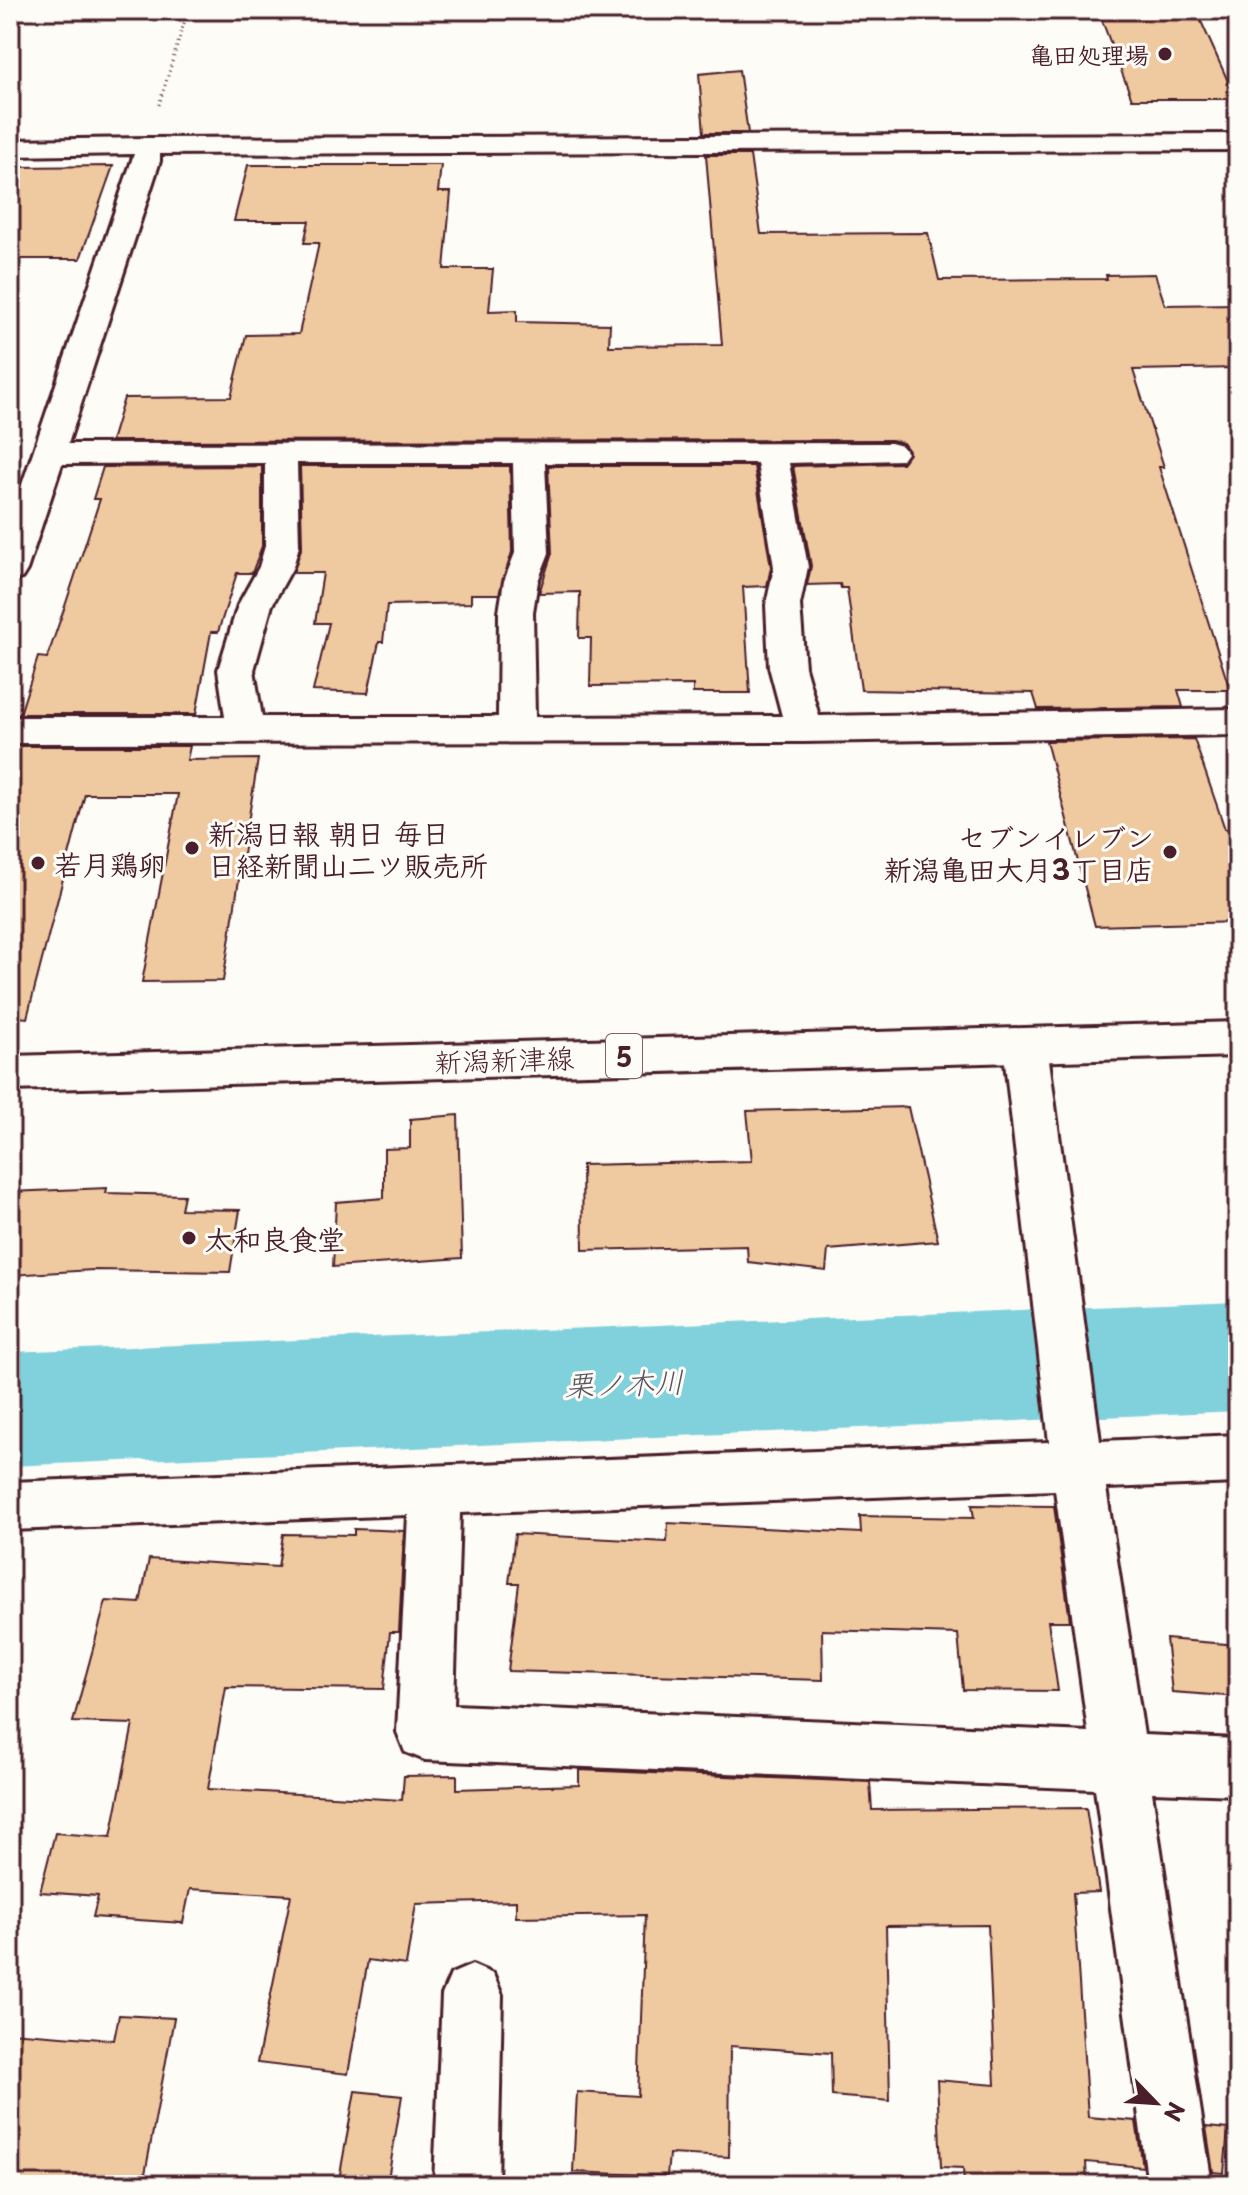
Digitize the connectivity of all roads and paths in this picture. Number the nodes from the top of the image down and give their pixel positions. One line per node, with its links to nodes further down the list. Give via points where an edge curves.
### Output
1 (188, 10): 3 (path)
2 (1238, 142): 3 (street)
3 (147, 146): 4 (street); 8 (street, via 147,161)
4 (10, 148)
5 (529, 453): 6 (street); 9 (street); 15 (street, via 532,553 516,612)
6 (771, 453): 7 (street); 12 (street, via 791,567 783,605 787,667)
7 (891, 453)
8 (50, 454): 9 (street); 10 (street)
9 (281, 454): 14 (street, via 282,546 255,605 236,670)
10 (10, 570)
11 (1238, 722): 12 (street)
12 (804, 729): 15 (street)
13 (10, 730): 14 (street)
14 (245, 730): 15 (street)
15 (517, 730)
16 (1238, 1039): 17 (street, 新潟新津線 / 5)
17 (1025, 1045): 18 (street, 新潟新津線 / 5); 20 (street)
18 (10, 1073)
19 (1238, 1459): 20 (street)
20 (1077, 1462): 21 (street); 23 (street)
21 (435, 1488): 22 (street); 23 (street, via 425,1732)
22 (10, 1506)
23 (1119, 1763): 24 (street); 27 (street)
24 (1238, 1767)
25 (472, 1995): 26 (street)
26 (466, 2185)
27 (1180, 2185)

